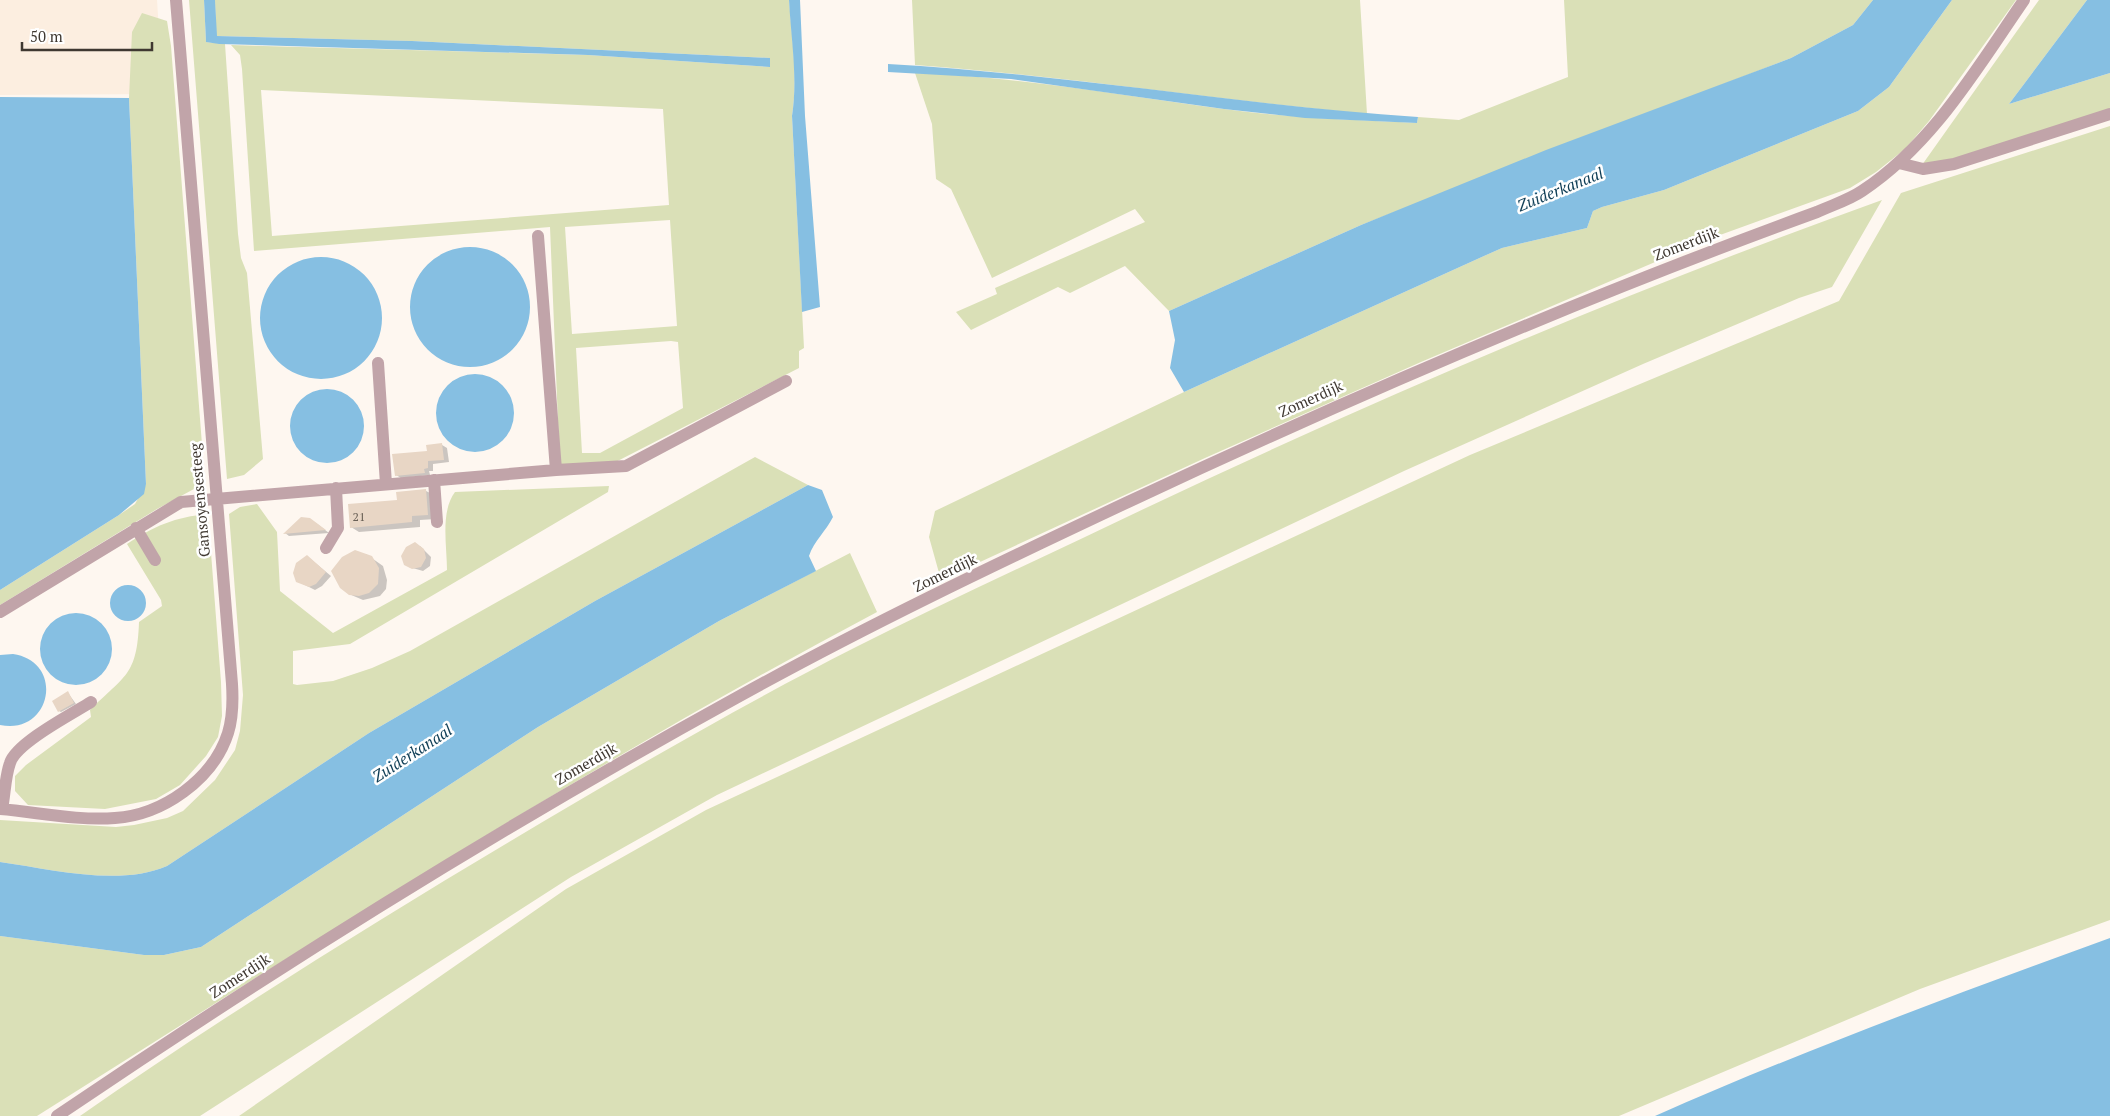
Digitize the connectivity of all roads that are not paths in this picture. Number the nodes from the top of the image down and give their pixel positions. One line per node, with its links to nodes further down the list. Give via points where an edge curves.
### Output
1 (176, 0): 12 (street, Gansoyensesteeg)
2 (2024, 0): 4 (street, Zomerdijk, via 1956,98)
3 (2110, 114): 4 (street, via 1954,164 1923,169)
4 (1899, 163): 20 (street, Zomerdijk, via 1860,193 1817,212 1530,323 1303,420 1060,534 828,649 598,775 440,867)
5 (538, 236): 8 (street)
6 (378, 363): 10 (street)
7 (786, 380): 8 (street, via 626,466)
8 (556, 470): 9 (street)
9 (434, 480): 10 (street); 13 (street)
10 (386, 484): 11 (street)
11 (336, 488): 12 (street); 15 (street, via 338,528)
12 (215, 498): 14 (street, via 181,502); 19 (street, Gansoyensesteeg, via 233,706 228,733 215,760 190,786 164,805 140,814 99,818)
13 (437, 522)
14 (136, 528): 16 (street); 17 (street)
15 (326, 548)
16 (155, 560)
17 (0, 612)
18 (91, 702): 19 (street, via 27,742 14,754)
19 (1, 809)
20 (57, 1116)

